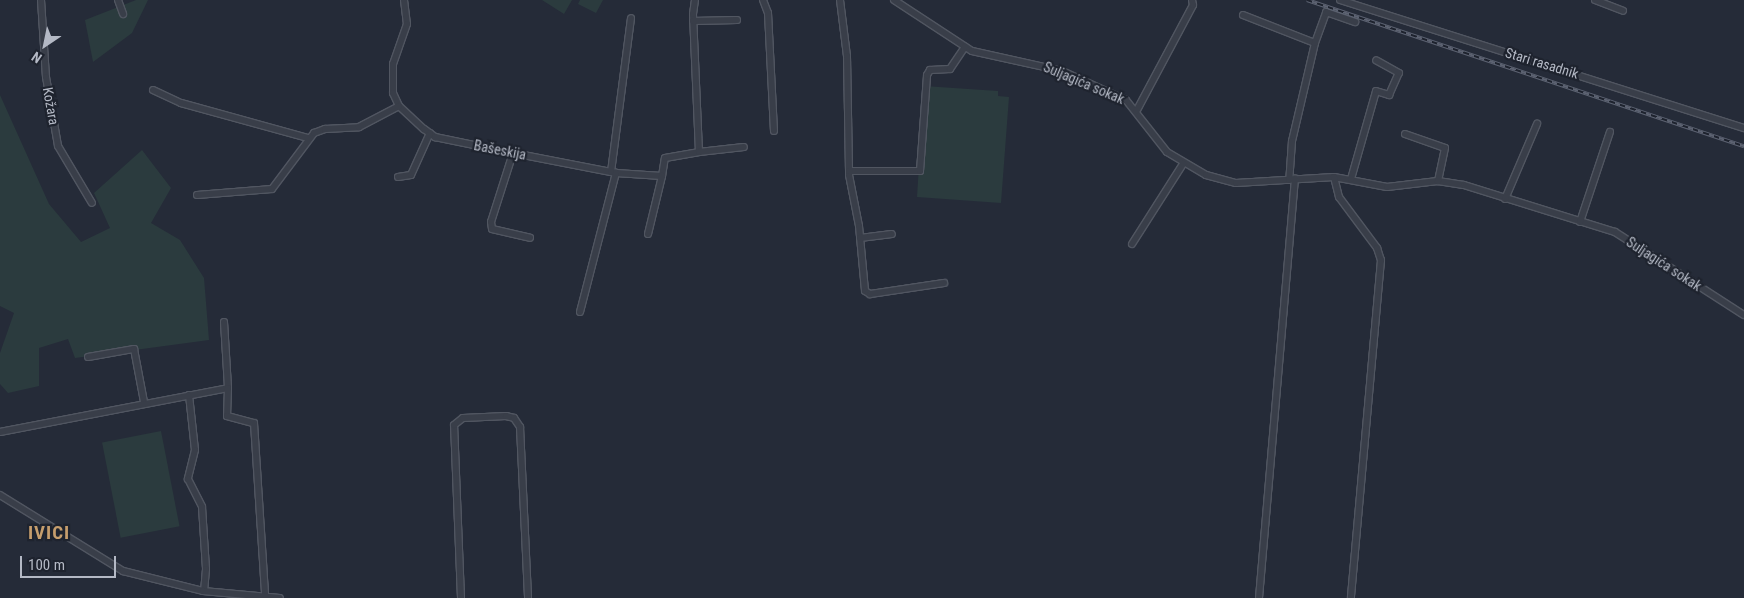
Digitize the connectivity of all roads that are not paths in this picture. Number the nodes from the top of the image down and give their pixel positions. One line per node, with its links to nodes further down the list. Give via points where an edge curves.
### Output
1 (41, 0): 45 (street, Kožara, via 46,77 58,146)
2 (118, 0): 12 (street)
3 (404, 0): 22 (street, via 407,24 392,70 393,93)
4 (695, 0): 16 (street)
5 (763, 0): 26 (street, via 768,13)
6 (840, 0): 35 (street, via 847,56)
7 (894, 0): 19 (street, Suljagića sokak)
8 (1192, 0): 23 (street, Suljagića sokak, via 1193,5)
9 (1340, 0): 25 (street, Stari rasadnik)
10 (1595, 0): 11 (street)
11 (1624, 11)
12 (123, 14)
13 (1243, 15): 18 (street)
14 (631, 18): 36 (street)
15 (737, 20): 16 (street)
16 (693, 21): 32 (street)
17 (1355, 22): 18 (street, via 1326,12)
18 (1315, 43): 40 (street, via 1292,141)
19 (965, 47): 23 (street, Suljagića sokak, via 989,57 1062,71 1126,100); 35 (street, via 950,69 930,70 927,75 920,171)
20 (1376, 60): 41 (street, via 1399,73 1389,95 1376,91)
21 (153, 90): 30 (street, via 181,103)
22 (399, 106): 28 (street, Bašeskija); 30 (street, via 366,125 318,130)
23 (1137, 110): 34 (street, Suljagića sokak, via 1163,148)
24 (1537, 124): 44 (street)
25 (1744, 128)
26 (774, 131)
27 (1610, 132): 46 (street)
28 (430, 133): 33 (street, Bašeskija); 39 (street, via 411,175)
29 (1404, 134): 42 (street, via 1445,148)
30 (308, 138): 43 (street, via 272,189)
31 (744, 148): 32 (street)
32 (700, 152): 37 (street, via 665,158)
33 (513, 153): 36 (street, Bašeskija); 49 (street, via 491,222 492,229)
34 (1183, 164): 40 (street, Suljagića sokak, via 1206,176 1236,183); 51 (street)
35 (849, 171): 50 (street)
36 (613, 172): 37 (street, Bašeskija); 53 (street)
37 (662, 176): 47 (street)
38 (1334, 176): 40 (street, Suljagića sokak); 41 (street, Suljagića sokak); 68 (street, via 1338,197 1377,248 1381,260)
39 (398, 177)
40 (1292, 179): 67 (street)
41 (1351, 179): 42 (street, Suljagića sokak, via 1387,187)
42 (1438, 181): 44 (street, Suljagića sokak, via 1464,185)
43 (196, 195)
44 (1505, 198): 46 (street, Suljagića sokak)
45 (92, 203)
46 (1580, 222): 54 (street, Suljagića sokak, via 1622,236)
47 (648, 234)
48 (892, 234): 50 (street)
49 (530, 238)
50 (860, 238): 52 (street, via 866,293)
51 (1132, 244)
52 (944, 283)
53 (580, 312)
54 (1744, 315)
55 (224, 322): 57 (street)
56 (88, 357): 59 (street, via 134,349)
57 (228, 388): 58 (street); 63 (street, via 227,416 254,423)
58 (189, 395): 59 (street); 62 (street, via 195,450 188,479 202,507 206,569)
59 (144, 402): 60 (street)
60 (0, 432)
61 (0, 495): 62 (street, via 123,571)
62 (204, 591): 63 (street)
63 (265, 595): 64 (street)
64 (280, 598)
65 (461, 598): 66 (street, via 454,424 463,418 506,416 514,418 520,427)
66 (528, 598)
67 (1259, 598)
68 (1351, 598)

